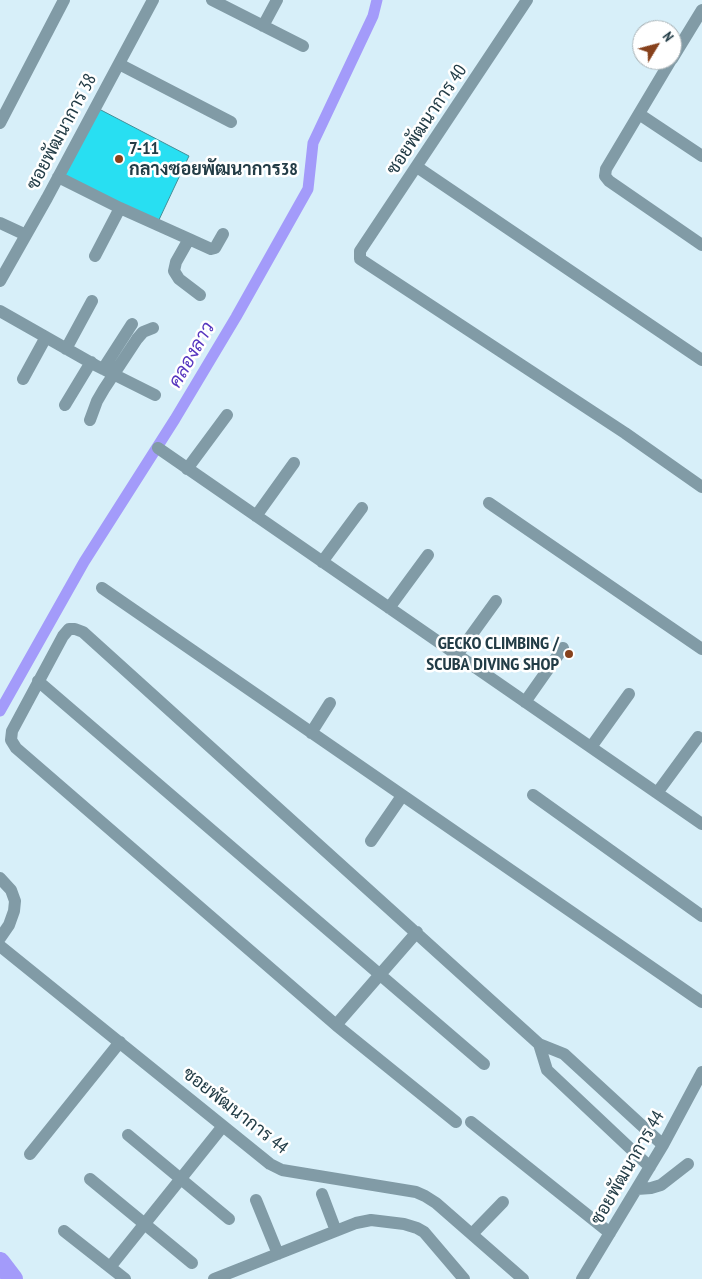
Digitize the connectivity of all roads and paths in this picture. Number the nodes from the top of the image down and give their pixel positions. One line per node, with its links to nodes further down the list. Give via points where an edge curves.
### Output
1 (64, 0): 14 (street)
2 (153, 0): 10 (street, ซอยพัฒนาการ 38)
3 (212, 0): 7 (street)
4 (277, 0): 7 (street)
5 (527, 0): 16 (street, ซอยพัฒนาการ 40)
6 (702, 10): 8 (street)
7 (263, 26): 9 (street)
8 (682, 43)
9 (303, 46)
10 (118, 64): 13 (street); 17 (street, ซอยพัฒนาการ 38)
11 (665, 70): 12 (street)
12 (639, 114): 15 (street); 23 (street, via 605,176)
13 (231, 122)
14 (0, 123)
15 (702, 156)
16 (417, 167): 33 (street); 44 (street, ซอยพัฒนาการ 40, via 360,251 360,259)
17 (58, 177): 18 (street); 21 (street, ซอยพัฒนาการ 38)
18 (120, 208): 22 (street); 24 (street)
19 (0, 223): 21 (street)
20 (223, 234): 22 (street, via 211,249)
21 (26, 235): 25 (street, ซอยพัฒนาการ 38)
22 (189, 239): 26 (street, via 174,271)
23 (702, 245)
24 (95, 256)
25 (0, 280)
26 (200, 295)
27 (92, 301): 32 (street)
28 (0, 311): 31 (street)
29 (132, 324): 35 (street)
30 (153, 328): 35 (street, via 143,332)
31 (46, 337): 32 (street); 36 (street)
32 (66, 349): 34 (street)
33 (702, 360)
34 (91, 362): 35 (street); 38 (street)
35 (108, 371): 37 (street); 40 (street)
36 (24, 379)
37 (155, 395)
38 (65, 405)
39 (227, 415): 43 (street)
40 (90, 420)
41 (158, 448): 43 (street)
42 (294, 463): 47 (street)
43 (187, 469): 47 (street)
44 (702, 486)
45 (489, 503): 54 (street)
46 (362, 508): 49 (street)
47 (256, 516): 49 (street)
48 (428, 555): 52 (street)
49 (322, 562): 52 (street)
50 (102, 588): 60 (street)
51 (496, 601): 55 (street)
52 (389, 608): 55 (street)
53 (563, 648): 58 (street)
54 (702, 649)
55 (457, 655): 58 (street)
56 (38, 681): 70 (street, via 68,629 83,632); 72 (street); 74 (street, via 12,731 11,740 16,748)
57 (629, 694): 62 (street)
58 (525, 702): 62 (street)
59 (330, 704): 60 (street)
60 (311, 733): 64 (street)
61 (698, 738): 63 (street)
62 (591, 747): 63 (street)
63 (657, 793): 66 (street)
64 (402, 796): 67 (street); 73 (street)
65 (533, 796): 69 (street)
66 (702, 824)
67 (371, 841)
68 (0, 878): 71 (street, via 11,890 15,901)
69 (702, 916)
70 (417, 932): 72 (street); 76 (street)
71 (1, 947): 75 (street, ซอยพัฒนาการ 44)
72 (379, 976): 74 (street); 77 (street)
73 (702, 1002)
74 (336, 1025): 79 (street)
75 (120, 1042): 81 (street, ซอยพัฒนาการ 44); 84 (street)
76 (539, 1044): 83 (street, via 564,1054); 86 (street, via 548,1070)
77 (484, 1064)
78 (702, 1072): 83 (street, ซอยพัฒนาการ 44)
79 (456, 1122)
80 (470, 1122): 97 (street)
81 (223, 1126): 88 (street); 98 (street, ซอยพัฒนาการ 44, via 282,1170 416,1192 436,1203)
82 (128, 1135): 88 (street)
83 (664, 1145): 86 (street, ซอยพัฒนาการ 44)
84 (30, 1154)
85 (688, 1164): 89 (street, via 661,1185)
86 (650, 1167): 89 (street, ซอยพัฒนาการ 44)
87 (90, 1179): 94 (street)
88 (181, 1179): 93 (street); 94 (street)
89 (637, 1188): 97 (street, ซอยพัฒนาการ 44)
90 (322, 1194): 96 (street)
91 (256, 1200): 99 (street)
92 (503, 1202): 98 (street)
93 (229, 1219)
94 (145, 1224): 100 (street); 101 (street)
95 (64, 1231): 101 (street)
96 (336, 1231): 99 (street); 104 (street, via 371,1220 417,1228)
97 (610, 1233): 106 (street, ซอยพัฒนาการ 44)
98 (472, 1234): 105 (street, ซอยพัฒนาการ 44)
99 (278, 1254): 103 (street)
100 (192, 1263)
101 (110, 1267): 102 (street)
102 (125, 1279)
103 (214, 1279)
104 (464, 1279)
105 (523, 1279)
106 (582, 1279)

